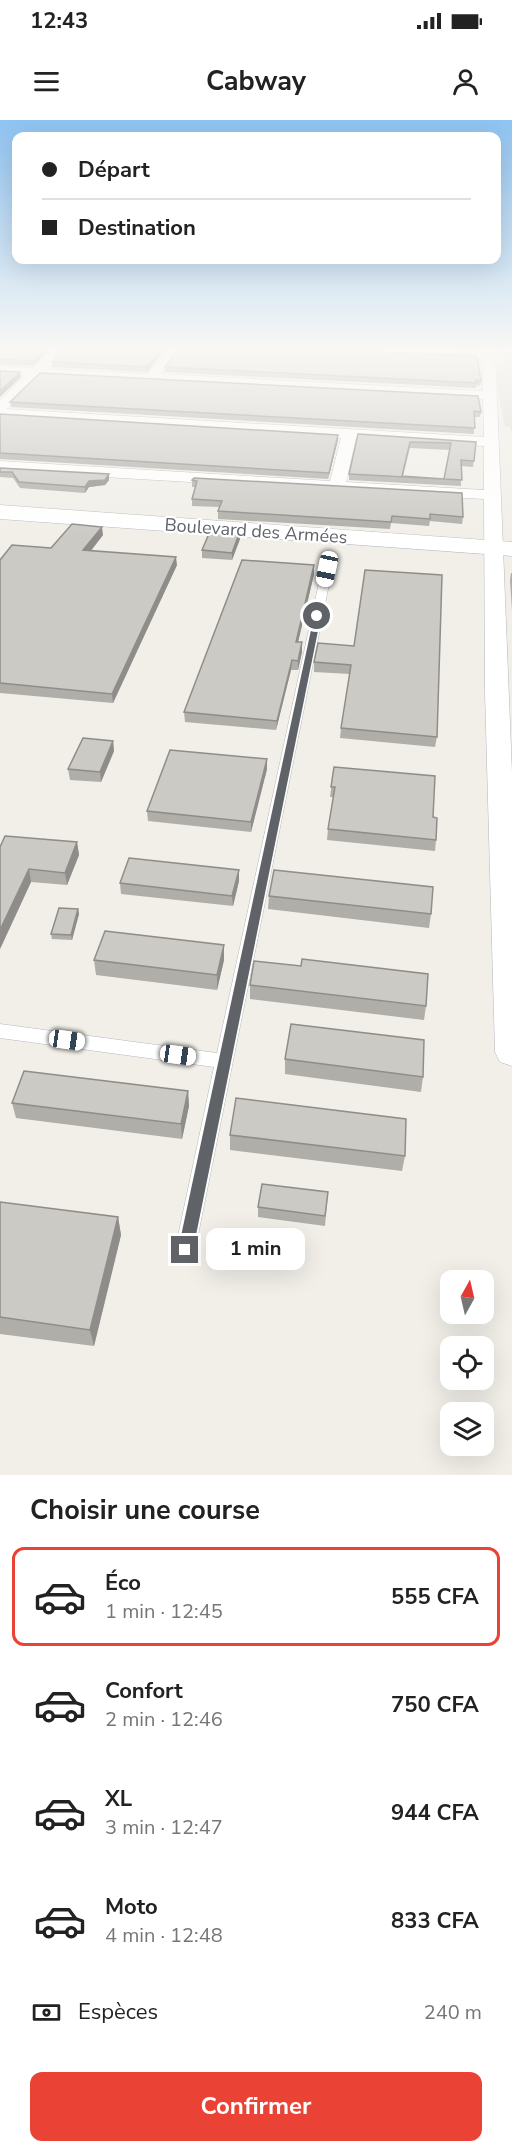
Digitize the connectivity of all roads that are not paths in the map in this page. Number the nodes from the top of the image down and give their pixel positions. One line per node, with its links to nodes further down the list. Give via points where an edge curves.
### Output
1 (490, 411): 4 (street)
2 (0, 413): 3 (street)
3 (350, 432): 4 (street); 6 (street)
4 (491, 442): 7 (street)
5 (0, 466): 6 (street)
6 (337, 486): 7 (street)
7 (492, 495): 9 (street)
8 (0, 512): 9 (street, Boulevard des Armées)
9 (503, 548): 11 (street)
10 (327, 569): 15 (lane)
11 (504, 693): 12 (street)
12 (512, 986): 14 (street)
13 (0, 1031): 15 (lane)
14 (512, 1052)
15 (223, 1061): 16 (lane)
16 (185, 1250)

